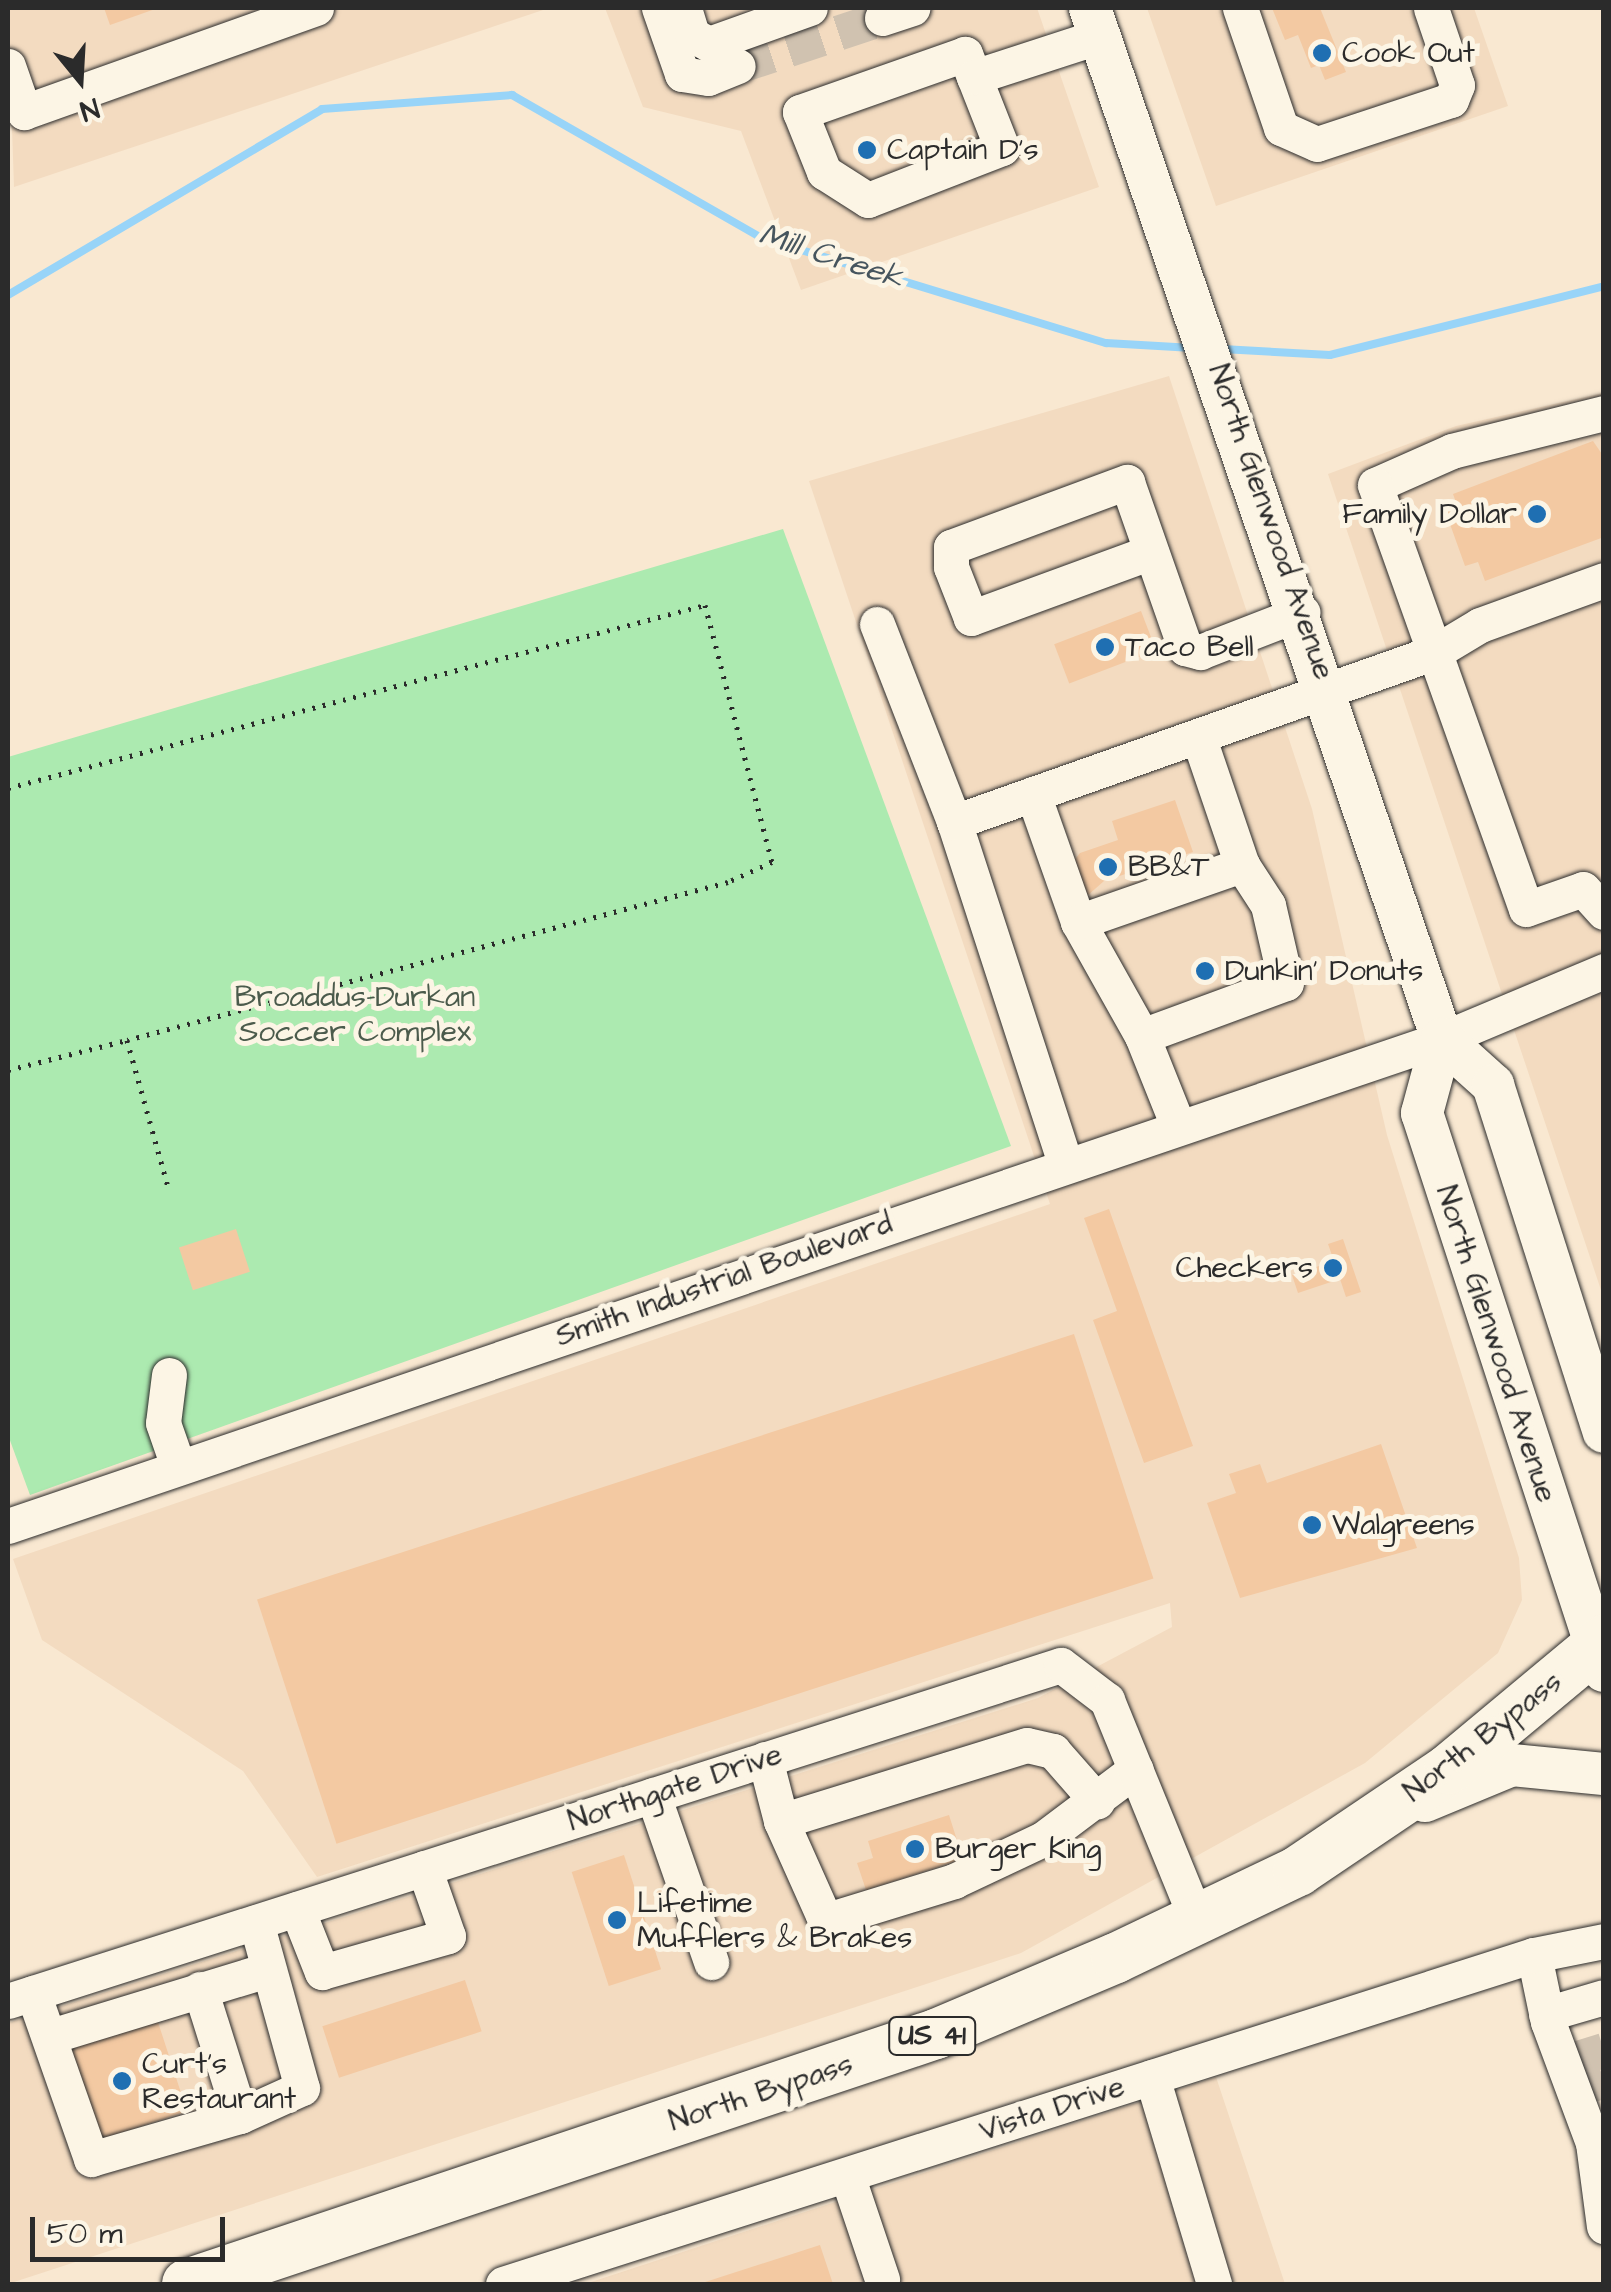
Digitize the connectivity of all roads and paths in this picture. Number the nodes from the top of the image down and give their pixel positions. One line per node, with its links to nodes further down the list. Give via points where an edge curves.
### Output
1 (316, 8): 9 (street, via 24,112)
2 (659, 8): 8 (street)
3 (684, 8): 8 (street)
4 (810, 8): 8 (street)
5 (1240, 8): 6 (street, via 1281,128 1317,144 1452,100 1457,84)
6 (1431, 8)
7 (1095, 22): 11 (street); 15 (main road, North Glenwood Avenue)
8 (692, 49): 10 (street, via 682,74 708,78)
9 (8, 66)
10 (738, 66)
11 (974, 77): 11 (street, via 1002,148 868,200 824,172 800,112 965,54)
12 (1604, 413): 17 (street, via 1452,451 1375,485)
13 (1151, 552): 13 (street, via 1127,482 952,547 951,567 972,618); 15 (street, via 1185,648 1200,652)
14 (1604, 580): 17 (street, via 1480,625)
15 (1302, 612): 18 (main road, North Glenwood Avenue)
16 (878, 624): 22 (street)
17 (1435, 652): 18 (street); 24 (street, via 1526,909 1583,889)
18 (1329, 690): 19 (street); 28 (main road, North Glenwood Avenue)
19 (1198, 736): 21 (street); 23 (street)
20 (8, 788): 29 (path, via 705,604 772,862 728,882)
21 (1033, 794): 22 (street); 25 (street)
22 (954, 822): 32 (street)
23 (1242, 865): 25 (street); 27 (street, via 1268,906 1286,983)
24 (1604, 912)
25 (1078, 922): 27 (street)
26 (1604, 971): 28 (street, Smith Industrial Boulevard)
27 (1142, 1036): 31 (street)
28 (1442, 1039): 31 (street, Smith Industrial Boulevard); 35 (main road, via 1493,1085); 38 (main road, North Glenwood Avenue, via 1422,1113)
29 (127, 1040): 30 (path); 33 (path)
30 (8, 1070)
31 (1178, 1126): 32 (street, Smith Industrial Boulevard)
32 (1065, 1163): 36 (street, Smith Industrial Boulevard)
33 (168, 1187)
34 (169, 1374): 36 (street, via 162,1423)
35 (1600, 1414)
36 (178, 1466): 37 (street, Smith Industrial Boulevard)
37 (8, 1526)
38 (1600, 1653): 45 (highway, North Bypass / US 41)
39 (765, 1759): 40 (street, Northgate Drive, via 1061,1665 1107,1700); 42 (street, Northgate Drive); 44 (street)
40 (1136, 1769): 43 (street); 48 (street, Northgate Drive)
41 (1604, 1774): 45 (main road, via 1512,1766)
42 (653, 1795): 46 (street, Northgate Drive); 52 (street)
43 (1097, 1801): 44 (street, via 1053,1751 1026,1745); 44 (street, via 954,1881 834,1918 824,1915)
44 (781, 1821)
45 (1348, 1837): 48 (highway, North Bypass / US 41)
46 (424, 1868): 47 (street, Northgate Drive); 47 (street, via 448,1936 322,1972)
47 (296, 1909): 49 (street, Northgate Drive)
48 (1197, 1920): 64 (highway, North Bypass / US 41, via 936,2034)
49 (256, 1922): 53 (street); 55 (street, Northgate Drive)
50 (1604, 1941): 51 (street, Vista Drive)
51 (1534, 1954): 57 (street); 59 (street, Vista Drive)
52 (711, 1962)
53 (267, 1970): 54 (street); 60 (street, via 302,2088)
54 (200, 1989): 58 (street); 60 (street)
55 (20, 1997): 58 (street)
56 (1604, 1998): 57 (street)
57 (1546, 2014): 62 (street, via 1575,2074)
58 (51, 2036): 60 (street, via 91,2159)
59 (1152, 2077): 61 (street, Vista Drive); 66 (street)
60 (240, 2116)
61 (847, 2176): 63 (street); 65 (street, Vista Drive)
62 (1601, 2190)
63 (882, 2279)
64 (188, 2284)
65 (503, 2284)
66 (1214, 2284)

